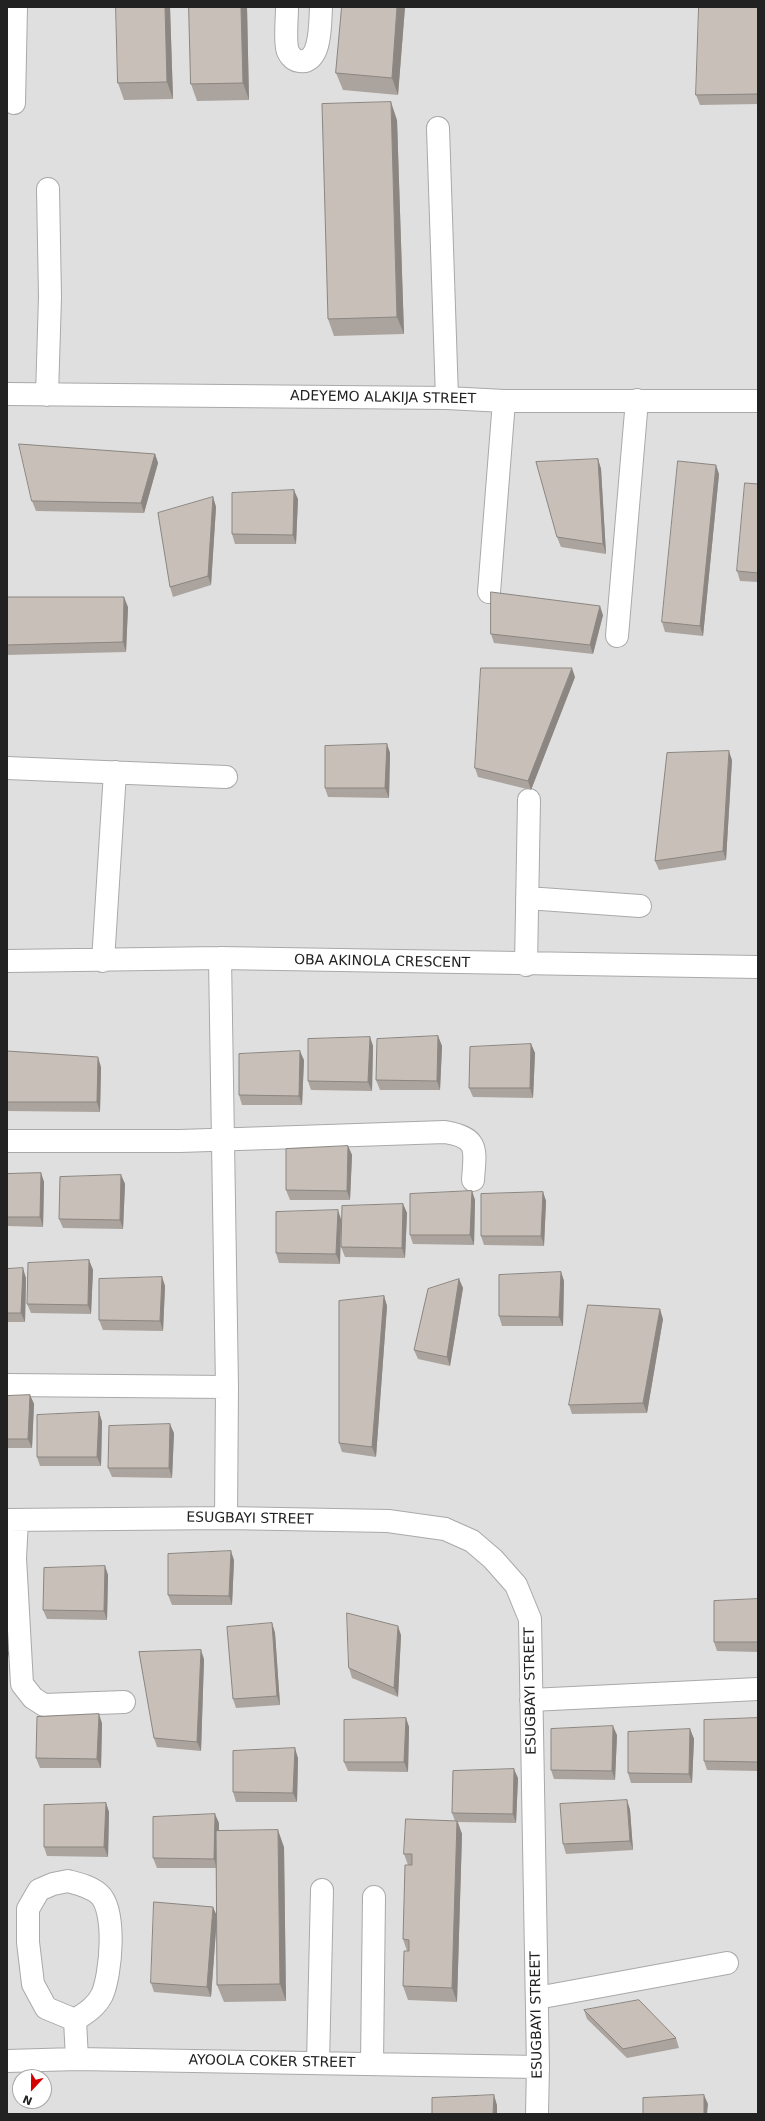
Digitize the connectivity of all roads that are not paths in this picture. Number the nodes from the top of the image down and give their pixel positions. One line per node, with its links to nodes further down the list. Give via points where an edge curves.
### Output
1 (16, 7): 4 (street)
2 (287, 7): 3 (street, via 287,48 297,61 311,57 318,45)
3 (321, 7)
4 (14, 103)
5 (438, 128): 9 (street)
6 (48, 189): 8 (street, via 50,298)
7 (7, 394): 8 (street, ADEYEMO ALAKIJA STREET)
8 (47, 395): 9 (street, ADEYEMO ALAKIJA STREET)
9 (447, 398): 11 (street, ADEYEMO ALAKIJA STREET)
10 (637, 400): 11 (street, ADEYEMO ALAKIJA STREET); 12 (street, ADEYEMO ALAKIJA STREET); 14 (street)
11 (504, 401): 13 (street)
12 (758, 401)
13 (489, 592)
14 (618, 636)
15 (7, 768): 16 (street)
16 (115, 772): 17 (street); 23 (street)
17 (226, 777)
18 (529, 800): 19 (street)
19 (527, 898): 20 (street); 24 (street)
20 (640, 906)
21 (220, 958): 23 (street, OBA AKINOLA CRESCENT); 24 (street, OBA AKINOLA CRESCENT); 26 (street)
22 (7, 961): 23 (street, OBA AKINOLA CRESCENT)
23 (103, 961)
24 (526, 965): 25 (street, OBA AKINOLA CRESCENT)
25 (758, 968)
26 (222, 1139): 27 (street); 28 (street, via 445,1132 470,1140 475,1152); 30 (street)
27 (7, 1140)
28 (473, 1180)
29 (7, 1385): 30 (street)
30 (227, 1387): 31 (street)
31 (226, 1518): 32 (street, ESUGBAYI STREET); 34 (street, ESUGBAYI STREET, via 388,1521 445,1529 472,1541 493,1559 516,1585 530,1619)
32 (12, 1520): 35 (street, via 22,1684 33,1698 44,1705)
33 (758, 1689): 34 (street)
34 (532, 1700): 39 (street, ESUGBAYI STREET)
35 (124, 1702)
36 (322, 1890): 43 (street)
37 (374, 1897): 44 (street)
38 (727, 1963): 39 (street)
39 (537, 1998): 45 (street, ESUGBAYI STREET)
40 (76, 2020): 40 (street, via 94,2007 102,1995 109,1970 110,1916 100,1895 87,1887 68,1881 39,1890 28,1909 28,1942 33,1984 46,2008); 41 (street)
41 (77, 2059): 42 (street, AYOOLA COKER STREET); 43 (street, AYOOLA COKER STREET)
42 (7, 2061)
43 (318, 2063): 44 (street, AYOOLA COKER STREET)
44 (372, 2063): 45 (street, AYOOLA COKER STREET)
45 (538, 2066): 46 (street, ESUGBAYI STREET)
46 (537, 2114)

